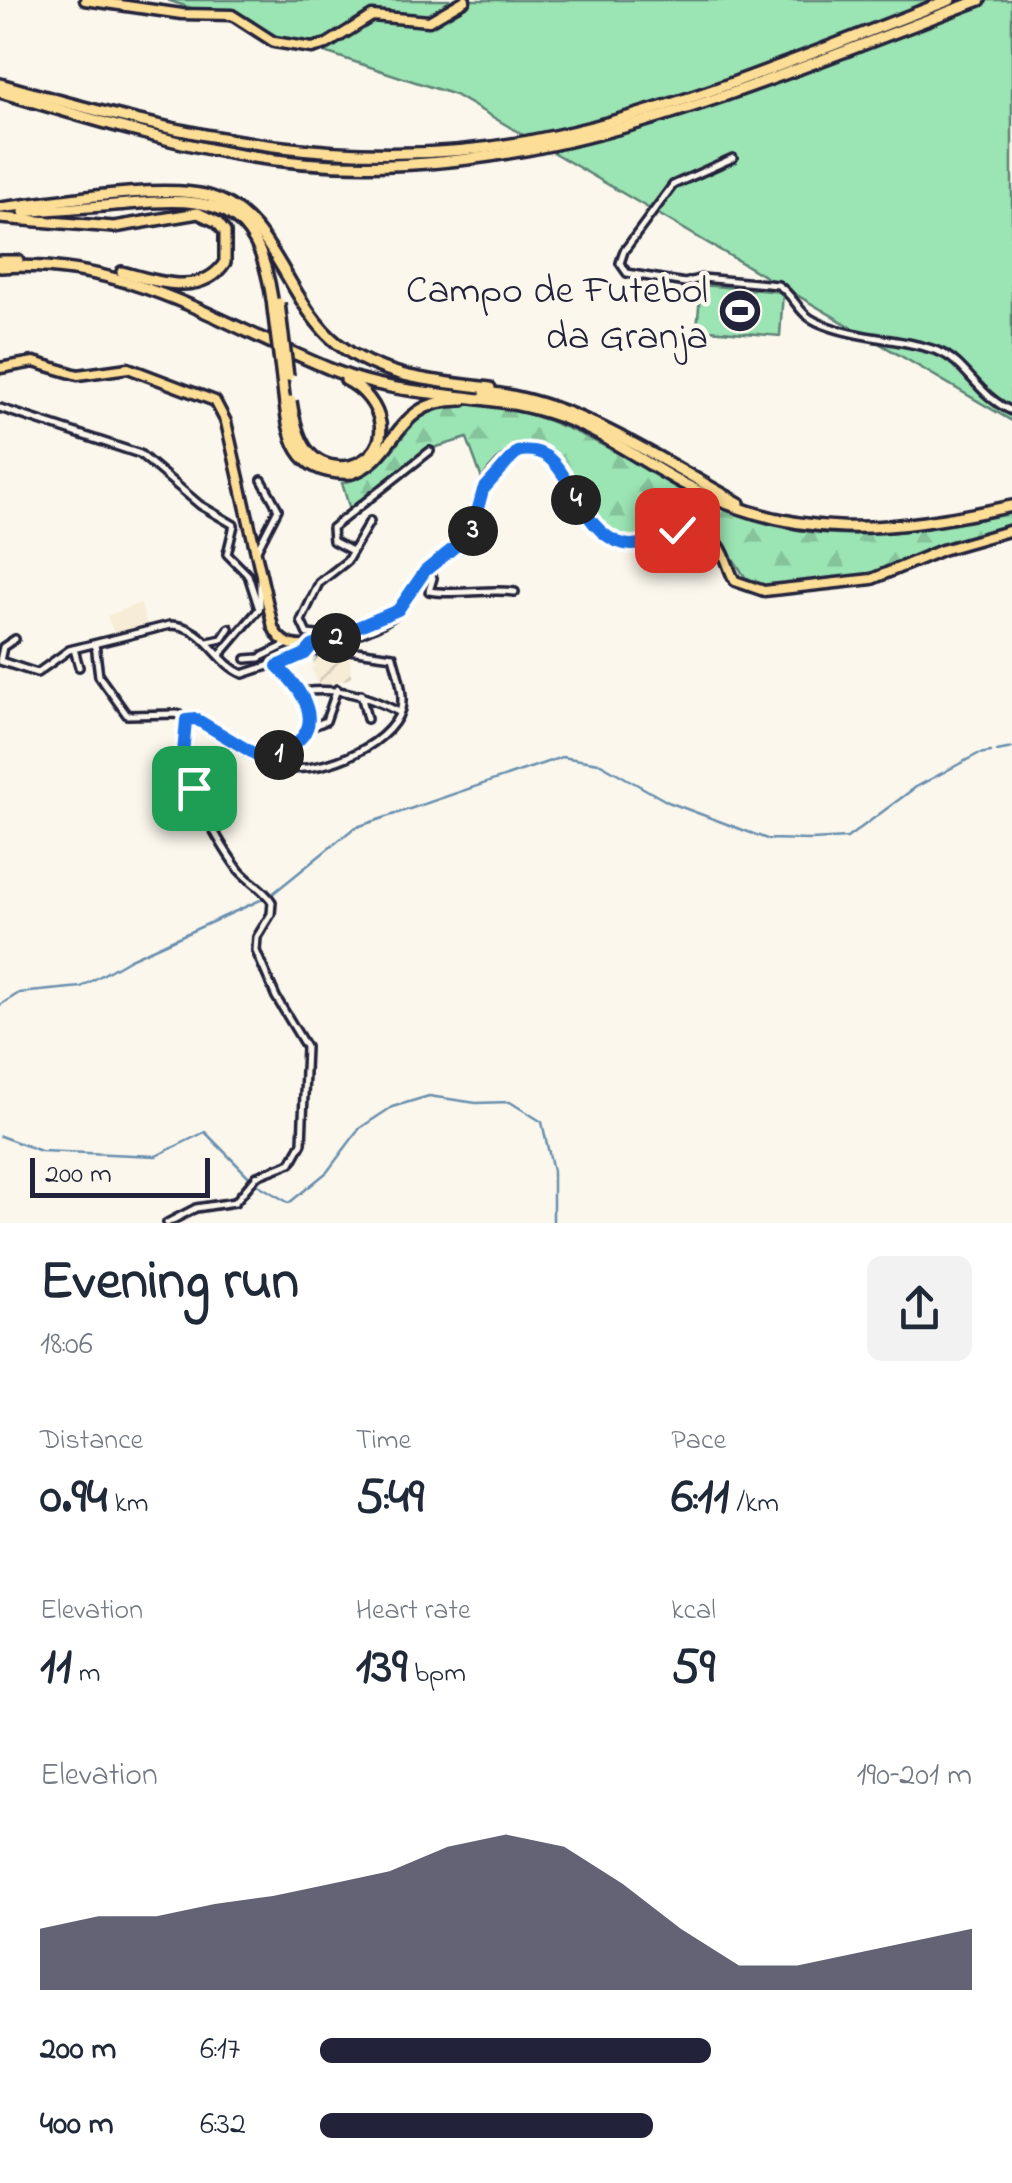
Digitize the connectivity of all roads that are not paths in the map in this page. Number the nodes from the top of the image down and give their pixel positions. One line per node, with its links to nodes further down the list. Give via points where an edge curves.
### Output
1 (84, 0): 2 (main road, via 234,15 274,42 312,48 374,16 429,21)
2 (464, 0)
3 (950, 0): 5 (highway)
4 (980, 0): 5 (highway)
5 (871, 35): 6 (highway, via 602,125 435,152 360,154 238,142 149,127); 7 (highway, via 728,94 573,144 438,163 236,154)
6 (0, 84)
7 (0, 92)
8 (733, 158): 17 (street, via 672,186 624,251 620,263 627,273 778,286 815,322 871,340 937,350 979,391)
9 (0, 213): 10 (highway, via 183,192 218,199); 11 (highway, via 132,227 198,213 218,222 228,243 220,270 184,284 74,264); 12 (highway, via 199,201 246,228)
10 (251, 223): 12 (highway, via 271,263); 21 (highway, via 314,322 358,357 412,378 560,406)
11 (0, 264): 13 (highway, via 126,279); 21 (highway, via 114,273 182,295 368,378 505,394 549,406)
12 (275, 301): 19 (highway, bridge, via 292,441 313,467)
13 (226, 320): 15 (highway, via 376,385); 19 (highway, via 368,394 382,431 371,454)
14 (0, 368): 26 (main road, via 32,362 78,376 135,369 211,398 224,417)
15 (505, 402): 19 (highway, via 430,405 405,421 376,458); 22 (highway, via 562,417 713,498 790,524 900,528)
16 (0, 408): 30 (street, via 140,454 199,503 230,519 227,554 246,570)
17 (1012, 411)
18 (430, 452): 25 (street, via 332,528 333,541)
19 (351, 470)
20 (262, 480): 26 (street, via 278,509)
21 (702, 484): 22 (highway, via 744,506 847,525)
22 (1012, 504)
23 (370, 522): 25 (street)
24 (1012, 530): 28 (main road, via 876,578 754,590 734,581 719,546 706,534 674,530 635,545 610,538 588,519 559,466 544,453 517,452 482,493 471,534)
25 (353, 552): 32 (street, via 319,583 300,624 309,636)
26 (256, 553): 27 (main road)
27 (261, 576): 30 (street); 36 (main road, via 272,627)
28 (418, 581): 29 (street, via 431,577 428,590 458,595 488,588); 32 (main road, via 394,614)
29 (516, 592)
30 (259, 608): 39 (street)
31 (230, 628): 34 (street)
32 (338, 638): 38 (main road)
33 (15, 639): 40 (street)
34 (208, 642): 35 (street, via 174,625); 39 (street)
35 (94, 644): 37 (street); 49 (street, via 100,676 127,716 178,714)
36 (288, 644): 38 (main road); 41 (street)
37 (74, 649): 40 (street, via 40,674); 43 (street)
38 (310, 649): 42 (street); 47 (street, via 392,653)
39 (220, 655): 42 (street, via 243,674)
40 (0, 658)
41 (246, 659)
42 (277, 666): 45 (street)
43 (79, 667)
44 (337, 690): 45 (street); 46 (street); 50 (street, via 326,721)
45 (302, 692): 50 (street)
46 (361, 694): 47 (street); 48 (street)
47 (400, 712): 51 (street, via 350,757 311,768)
48 (367, 719)
49 (187, 720): 51 (street, via 196,719); 52 (street, via 186,768 235,864 271,900 257,956 306,1047 300,1148 286,1168 255,1178 235,1202 196,1208)
50 (306, 729): 51 (street)
51 (270, 763)
52 (167, 1223)

